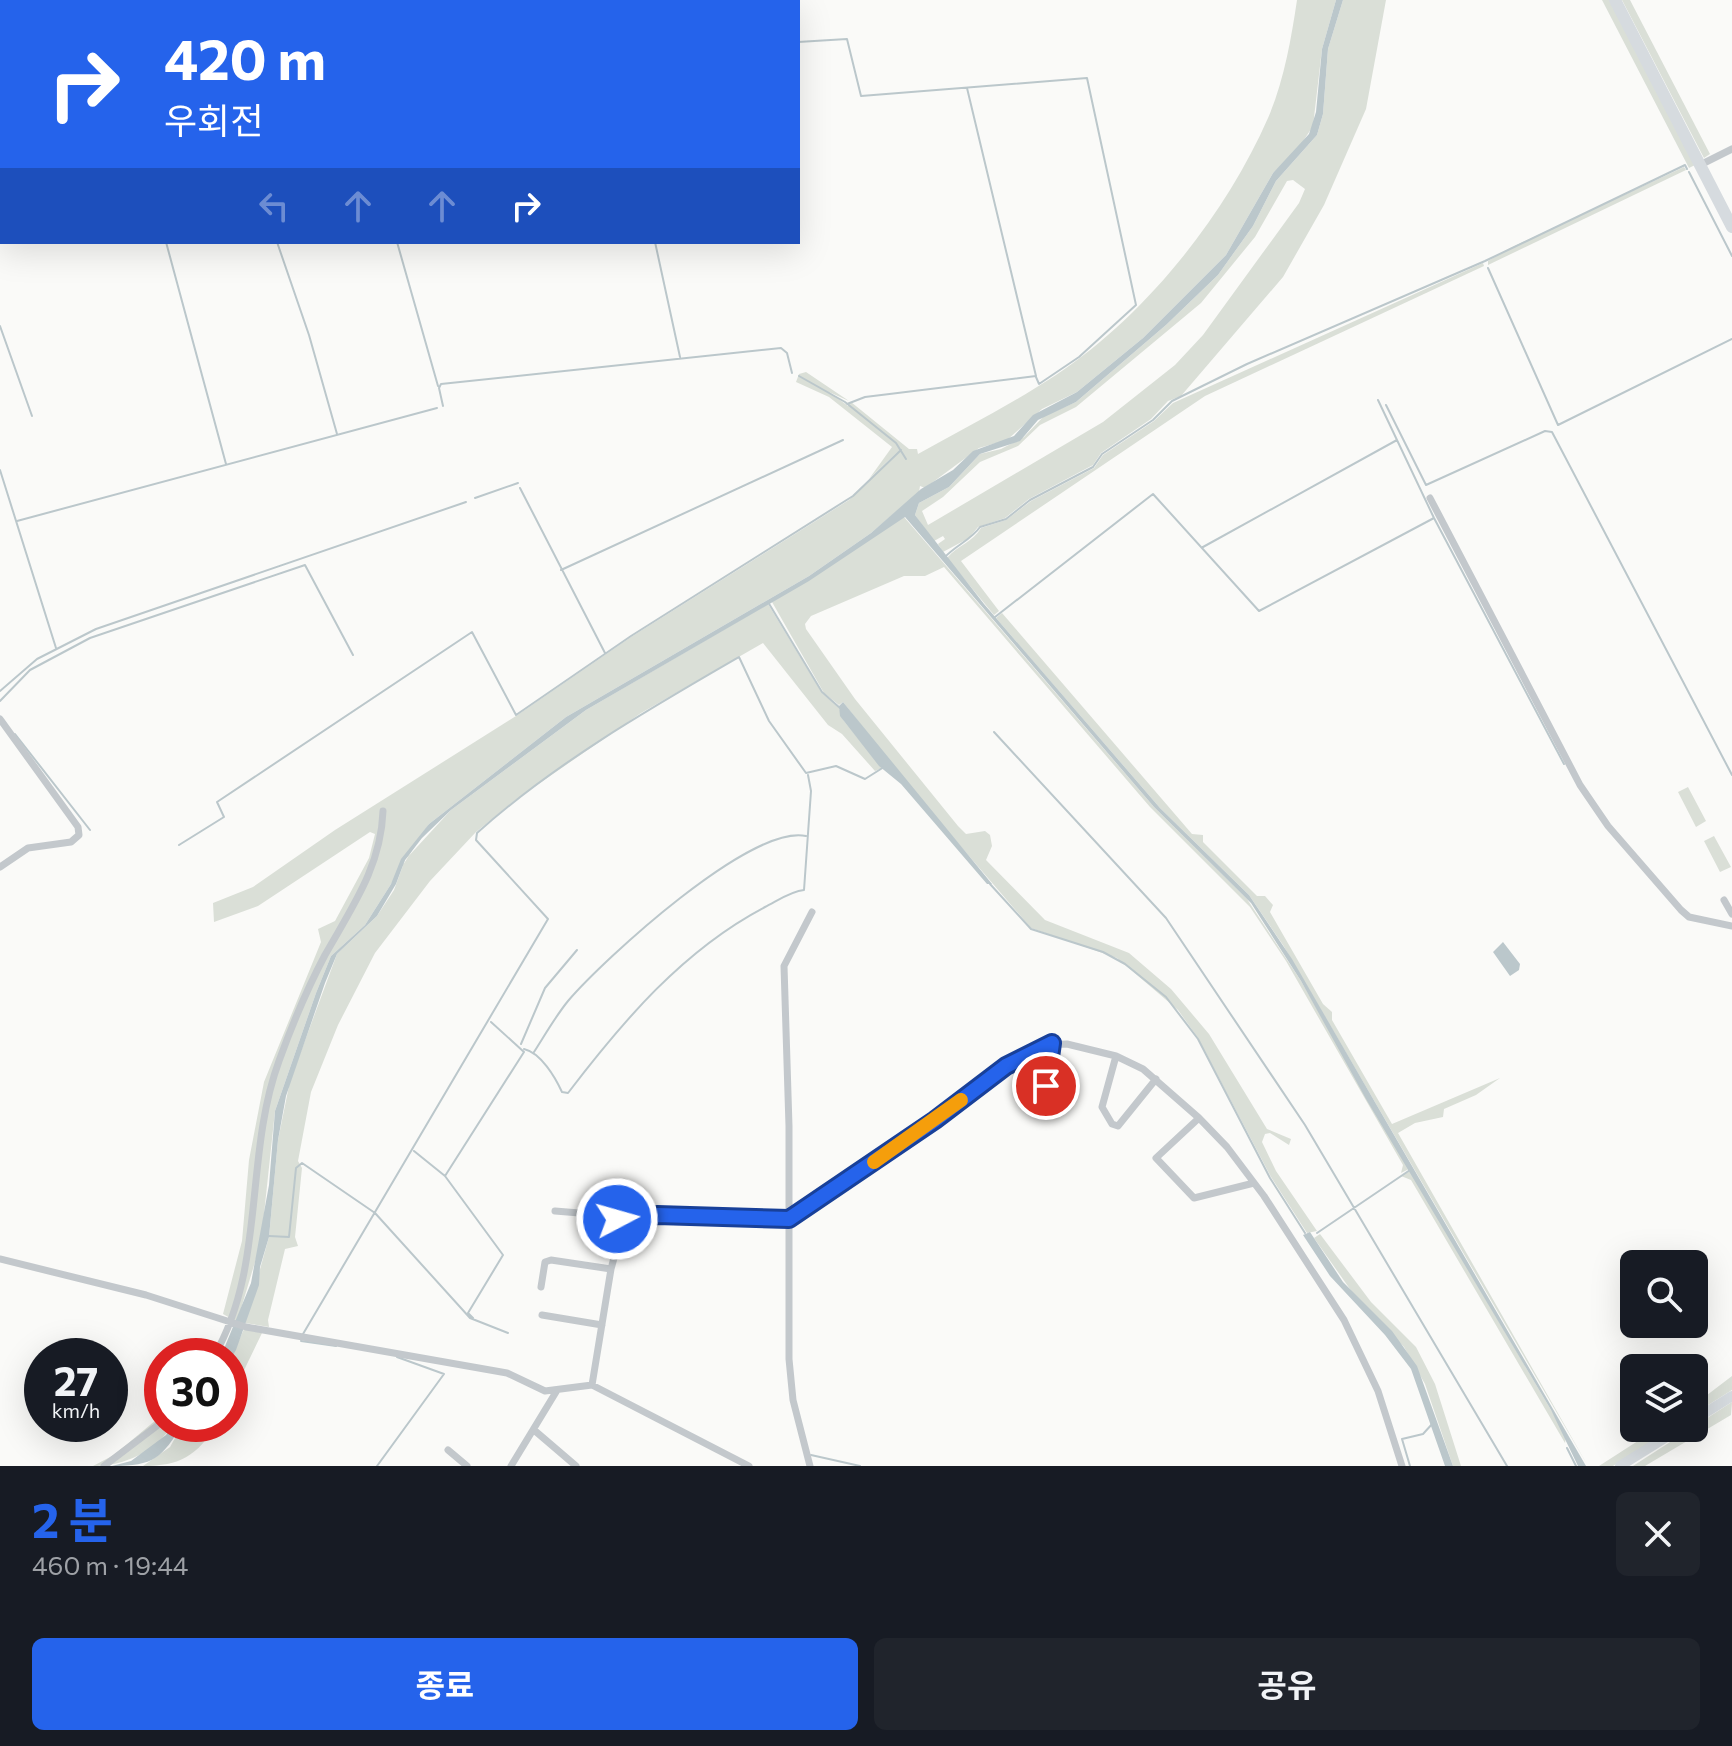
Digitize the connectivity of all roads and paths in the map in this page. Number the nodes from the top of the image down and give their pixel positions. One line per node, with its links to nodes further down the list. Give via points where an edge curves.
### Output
1 (1615, 0): 3 (main road)
2 (1732, 149): 3 (street)
3 (1700, 165): 4 (main road)
4 (1732, 227)
5 (1430, 498): 12 (street, via 1580,785 1608,826 1689,917)
6 (0, 719): 8 (street, via 79,835 71,842 28,848)
7 (383, 811): 26 (street, via 381,843 365,885 315,975 278,1063 259,1135)
8 (0, 867)
9 (1724, 900): 11 (street)
10 (812, 912): 20 (street, via 784,966)
11 (1732, 914)
12 (1732, 926)
13 (1052, 1043): 14 (street); 16 (street); 20 (street, via 1006,1066)
14 (1116, 1056): 15 (street); 15 (street, via 1102,1107 1112,1124 1118,1126)
15 (1156, 1079): 17 (street)
16 (1046, 1086)
17 (1199, 1118): 18 (street); 18 (street, via 1156,1158 1194,1198)
18 (1254, 1183): 43 (street, via 1344,1320 1378,1391)
19 (555, 1211): 21 (street, via 604,1215)
20 (789, 1219): 21 (street, via 657,1215); 42 (street, via 789,1359)
21 (623, 1225): 23 (street)
22 (0, 1259): 26 (street, via 208,1312)
23 (611, 1269): 24 (street, via 551,1260 545,1262); 27 (street)
24 (541, 1287)
25 (542, 1315): 27 (street)
26 (233, 1324): 28 (street); 30 (street, via 507,1373)
27 (602, 1325): 29 (street)
28 (225, 1338)
29 (592, 1385): 30 (street); 41 (street)
30 (556, 1392): 33 (street)
31 (1732, 1396): 32 (main road)
32 (1708, 1411)
33 (534, 1430): 39 (street); 40 (street)
34 (144, 1436): 37 (street)
35 (1659, 1442): 44 (main road)
36 (448, 1450): 38 (street)
37 (104, 1466)
38 (467, 1466)
39 (511, 1466)
40 (576, 1466)
41 (749, 1466)
42 (810, 1466)
43 (1402, 1466)
44 (1620, 1466)

